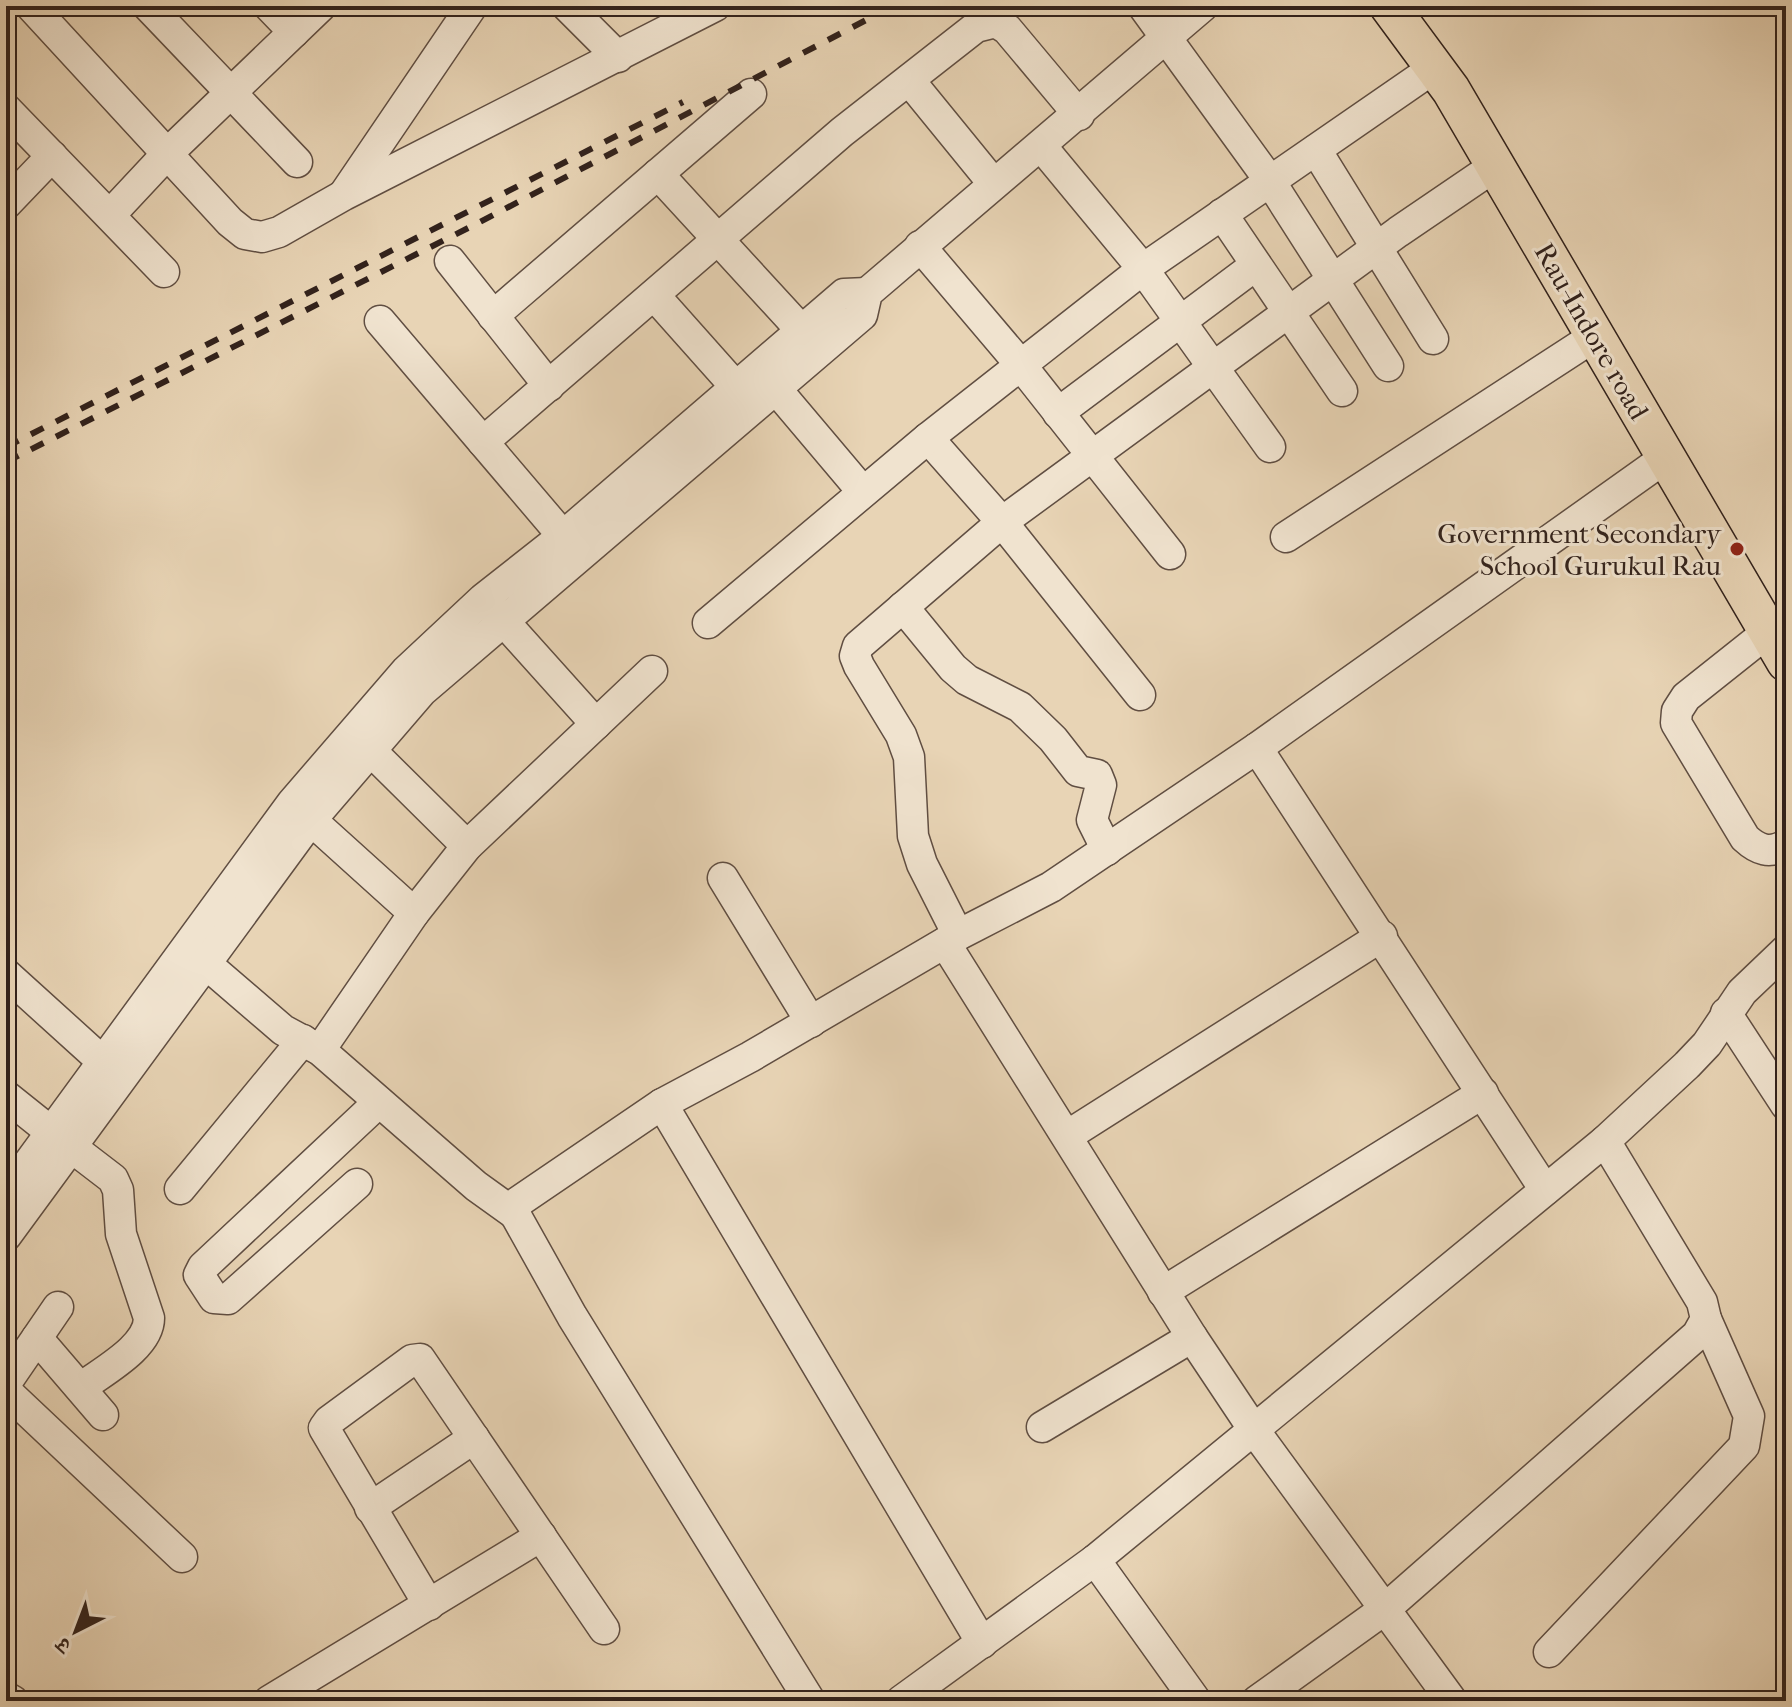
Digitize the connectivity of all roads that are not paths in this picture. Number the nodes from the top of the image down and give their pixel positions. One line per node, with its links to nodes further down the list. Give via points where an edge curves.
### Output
1 (31, 6): 22 (street)
2 (148, 6): 16 (street)
3 (269, 6): 11 (street)
4 (321, 6): 11 (street)
5 (472, 6): 29 (street)
6 (567, 6): 13 (street)
7 (713, 6): 13 (street)
8 (1143, 6): 12 (street)
9 (1203, 6): 12 (street)
10 (1389, 6): 14 (main road, Rau-Indore road)
11 (294, 32): 16 (street)
12 (1166, 38): 19 (street); 27 (street)
13 (618, 57): 29 (street)
14 (1434, 68): 21 (street); 25 (main road, Rau-Indore road)
15 (909, 80): 19 (street, via 976,27 996,22); 28 (street); 33 (street)
16 (231, 94): 22 (street); 24 (street)
17 (751, 94): 26 (street)
18 (6, 109): 23 (street)
19 (1079, 115): 20 (street)
20 (1042, 147): 28 (street); 38 (street)
21 (1316, 150): 27 (street); 35 (street)
22 (167, 154): 29 (street, via 245,234 279,232); 32 (street)
23 (52, 156): 30 (street); 32 (street)
24 (297, 162)
25 (1495, 166): 35 (street); 46 (main road, Rau-Indore road)
26 (658, 174): 33 (street); 43 (street)
27 (1270, 181): 31 (street); 40 (street)
28 (993, 183): 34 (street)
29 (344, 195)
30 (6, 204)
31 (1222, 214): 37 (street); 38 (street)
32 (110, 215): 39 (street)
33 (718, 240): 41 (street); 48 (street)
34 (920, 246): 48 (street, via 867,293 844,294); 49 (street)
35 (1376, 249): 40 (street); 47 (street)
36 (450, 261): 43 (street)
37 (1256, 265): 42 (street); 44 (street)
38 (1143, 269): 44 (street); 49 (street)
39 (164, 272)
40 (1335, 279): 42 (street); 50 (street)
41 (654, 295): 52 (street); 53 (street)
42 (1288, 313): 51 (street); 55 (street)
43 (493, 316): 52 (street)
44 (1180, 319): 51 (street); 56 (street)
45 (380, 321): 58 (street)
46 (1595, 336): 61 (main road, Rau-Indore road); 65 (street)
47 (1433, 339)
48 (811, 341): 53 (street); 54 (street)
49 (1020, 364): 56 (street); 57 (street)
50 (1388, 366)
51 (1215, 367): 59 (street); 60 (street)
52 (549, 386): 58 (street)
53 (735, 386): 64 (street)
54 (776, 389): 62 (street); 68 (street)
55 (1342, 391)
56 (1058, 413): 60 (street)
57 (928, 438): 62 (street); 63 (street)
58 (483, 442): 64 (street)
59 (1270, 447)
60 (1094, 458): 63 (street); 66 (street)
61 (1665, 458): 70 (main road, Rau-Indore road); 74 (street)
62 (863, 492): 69 (street)
63 (1002, 522): 67 (street); 72 (street)
64 (563, 536): 68 (street)
65 (1286, 537)
66 (1170, 554)
67 (903, 607): 79 (street, via 967,680 1020,707 1073,766 1097,775 1101,785 1092,820); 83 (street, via 869,634 855,656 909,757 913,836)
68 (492, 609): 73 (street); 75 (street); 85 (street, via 406,671 352,731 292,803)
69 (708, 623)
70 (1777, 647): 77 (street, via 1686,697 1676,723 1745,838 1767,851)
71 (652, 671): 73 (street)
72 (1140, 695)
73 (596, 724): 78 (street)
74 (1257, 748): 79 (street); 82 (street)
75 (370, 750): 76 (street); 78 (street)
76 (311, 820): 81 (street); 85 (street)
77 (1786, 845)
78 (467, 846): 81 (street)
79 (1107, 850): 83 (street, via 1051,887)
80 (723, 878): 88 (street)
81 (414, 913): 89 (street)
82 (1382, 936): 91 (street); 96 (street)
83 (952, 939): 88 (street); 96 (street)
84 (1786, 950): 87 (street)
85 (195, 954): 89 (street, via 283,1030); 90 (street); 97 (street)
86 (6, 974): 90 (street)
87 (1726, 1013): 95 (street); 98 (street, via 1697,1054)
88 (811, 1022): 94 (street)
89 (312, 1045): 93 (street); 100 (street)
90 (102, 1061): 97 (street)
91 (1483, 1093): 101 (street); 105 (street)
92 (6, 1096): 97 (street)
93 (379, 1102): 99 (street, via 203,1267 201,1282 214,1298 228,1299); 103 (street)
94 (662, 1104): 103 (street, via 528,1193); 124 (street)
95 (1786, 1105)
96 (1067, 1136): 105 (street)
97 (60, 1139): 102 (street); 104 (street); 111 (street, via 113,1179 121,1234 149,1318 139,1341)
98 (1605, 1141): 101 (street); 107 (street, via 1702,1302)
99 (357, 1184)
100 (180, 1189)
101 (1545, 1190): 115 (street)
102 (6, 1194)
103 (515, 1214): 129 (street)
104 (6, 1236)
105 (1163, 1292): 108 (street)
106 (58, 1307): 109 (street)
107 (1706, 1319): 122 (street, via 1697,1335); 125 (street, via 1749,1416 1744,1446)
108 (1192, 1337): 114 (street); 115 (street)
109 (37, 1338): 110 (street); 111 (street)
110 (6, 1383)
111 (82, 1387): 113 (street)
112 (6, 1391): 119 (street)
113 (103, 1415)
114 (1042, 1427)
115 (1254, 1430): 120 (street); 122 (street)
116 (474, 1438): 117 (street); 117 (street, via 426,1364 412,1360 324,1428); 118 (street)
117 (370, 1508): 121 (street)
118 (541, 1536): 121 (street); 123 (street)
119 (182, 1557)
120 (1095, 1560): 124 (street); 131 (street)
121 (429, 1605): 128 (street)
122 (1385, 1609): 132 (street); 133 (street)
123 (604, 1629)
124 (982, 1643): 130 (street)
125 (1549, 1652)
126 (6, 1697): 127 (street)
127 (13, 1701)
128 (269, 1701)
129 (810, 1701)
130 (901, 1701)
131 (1196, 1701)
132 (1257, 1701)
133 (1452, 1701)

